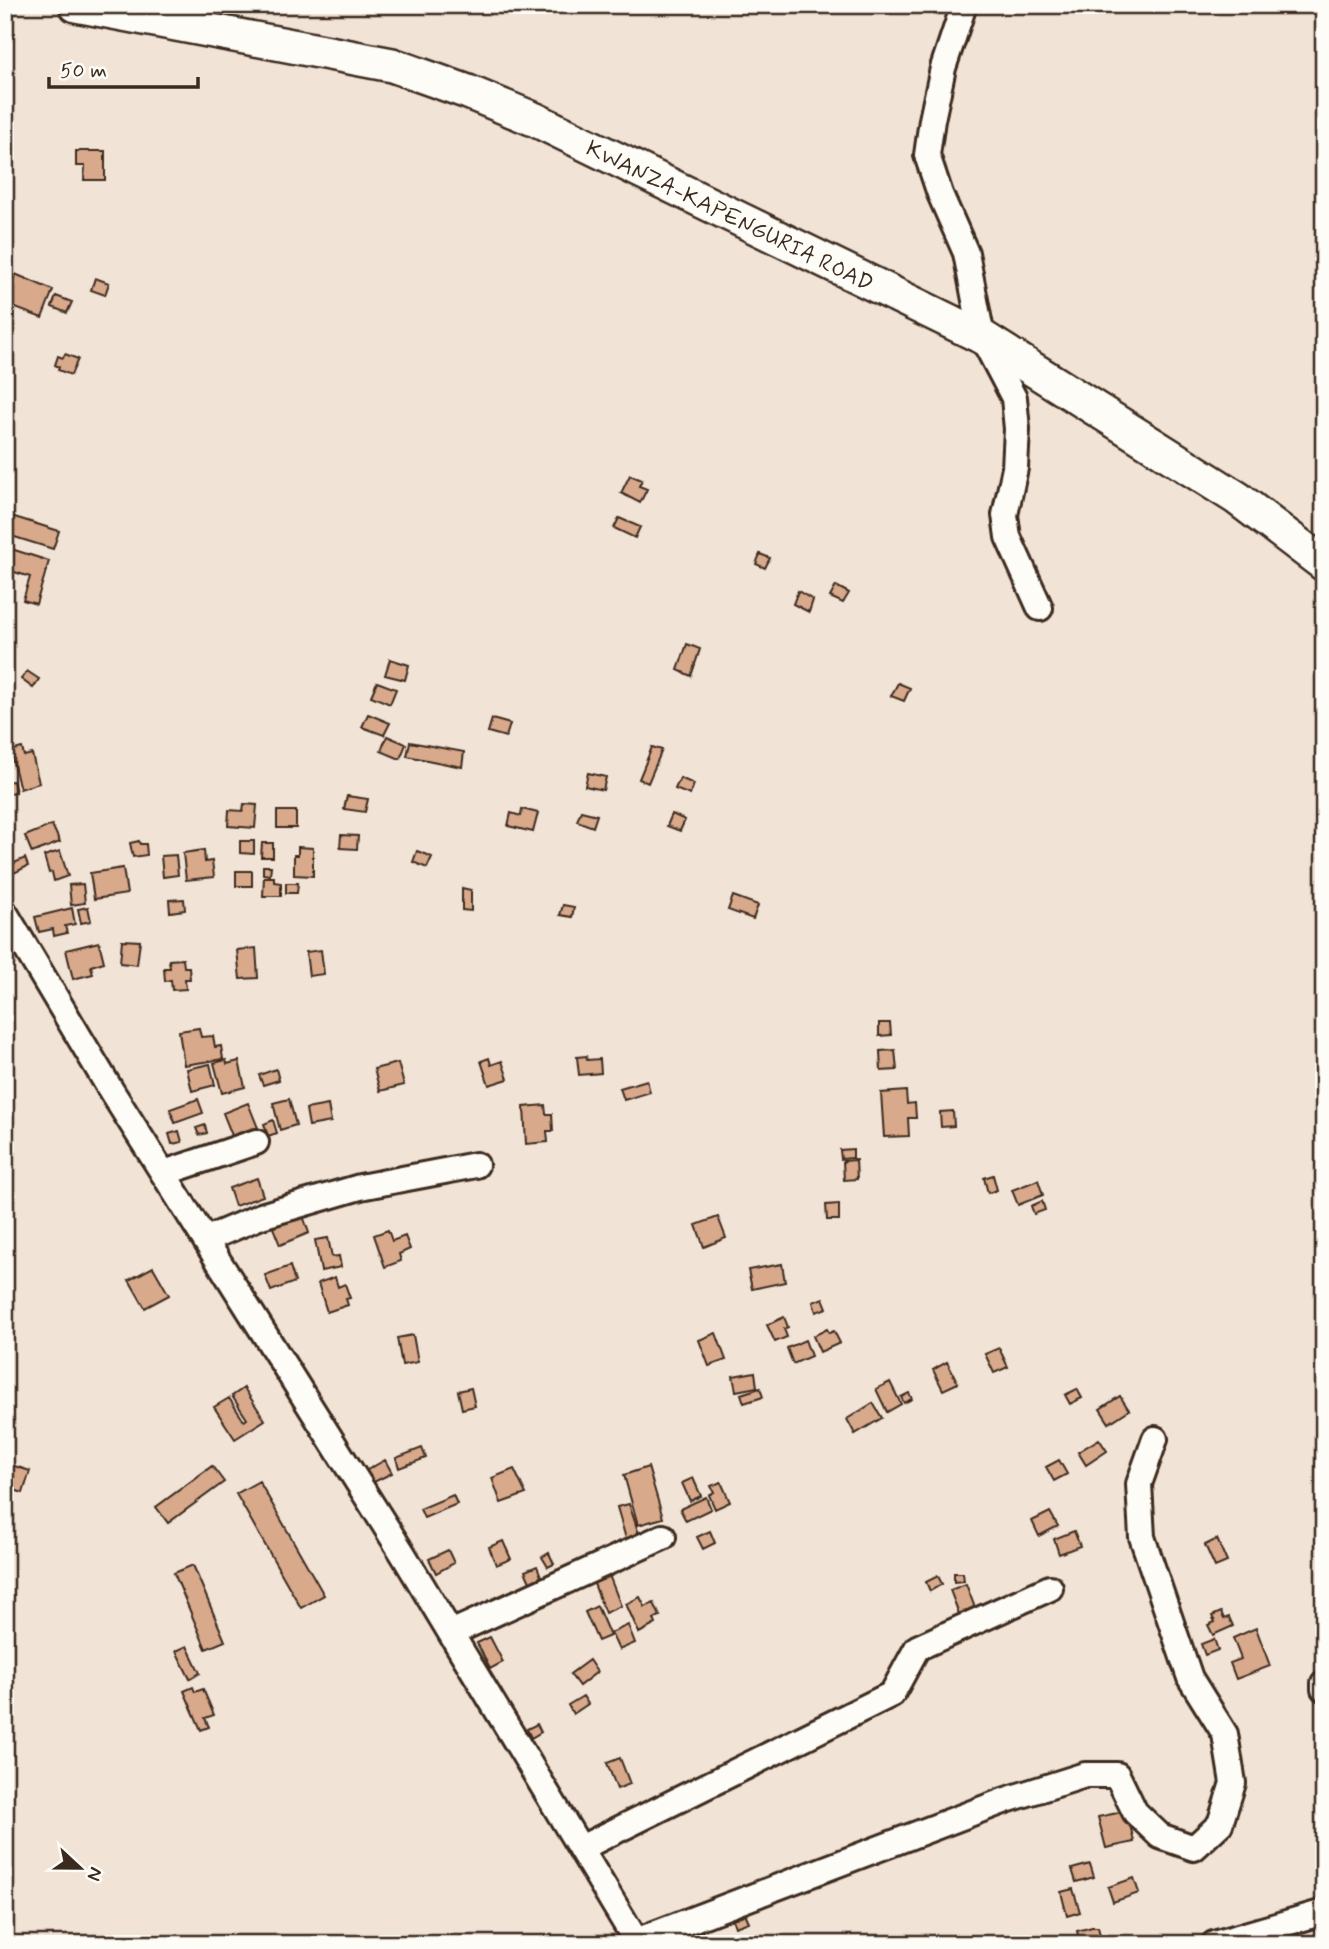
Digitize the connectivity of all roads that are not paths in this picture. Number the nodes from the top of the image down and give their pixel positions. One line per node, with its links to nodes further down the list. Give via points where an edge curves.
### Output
1 (964, 5): 3 (street, via 943,68 927,155 966,253)
2 (82, 6): 3 (street, KWANZA-KAPENGURIA ROAD, via 392,65 468,92 536,120)
3 (982, 337): 4 (street, KWANZA-KAPENGURIA ROAD, via 1237,498); 5 (street, via 1014,398 1014,468 1005,514 1008,537)
4 (1324, 564)
5 (1040, 608)
6 (5, 913): 9 (street)
7 (257, 1142): 9 (street)
8 (476, 1165): 10 (street, via 360,1187 261,1216)
9 (164, 1173): 10 (street)
10 (207, 1239): 14 (street)
11 (1155, 1439): 19 (street, via 1139,1484 1142,1537 1190,1678 1225,1734 1233,1783 1220,1824 1194,1848 1160,1836 1135,1812 1117,1775 1084,1775 1006,1800)
12 (663, 1537): 14 (street)
13 (1050, 1588): 17 (street, via 917,1648 892,1694)
14 (451, 1633): 17 (street)
15 (1324, 1683): 16 (street)
16 (1324, 1689)
17 (581, 1848): 19 (street)
18 (1324, 1912): 20 (street)
19 (637, 1942)
20 (1214, 1944)

